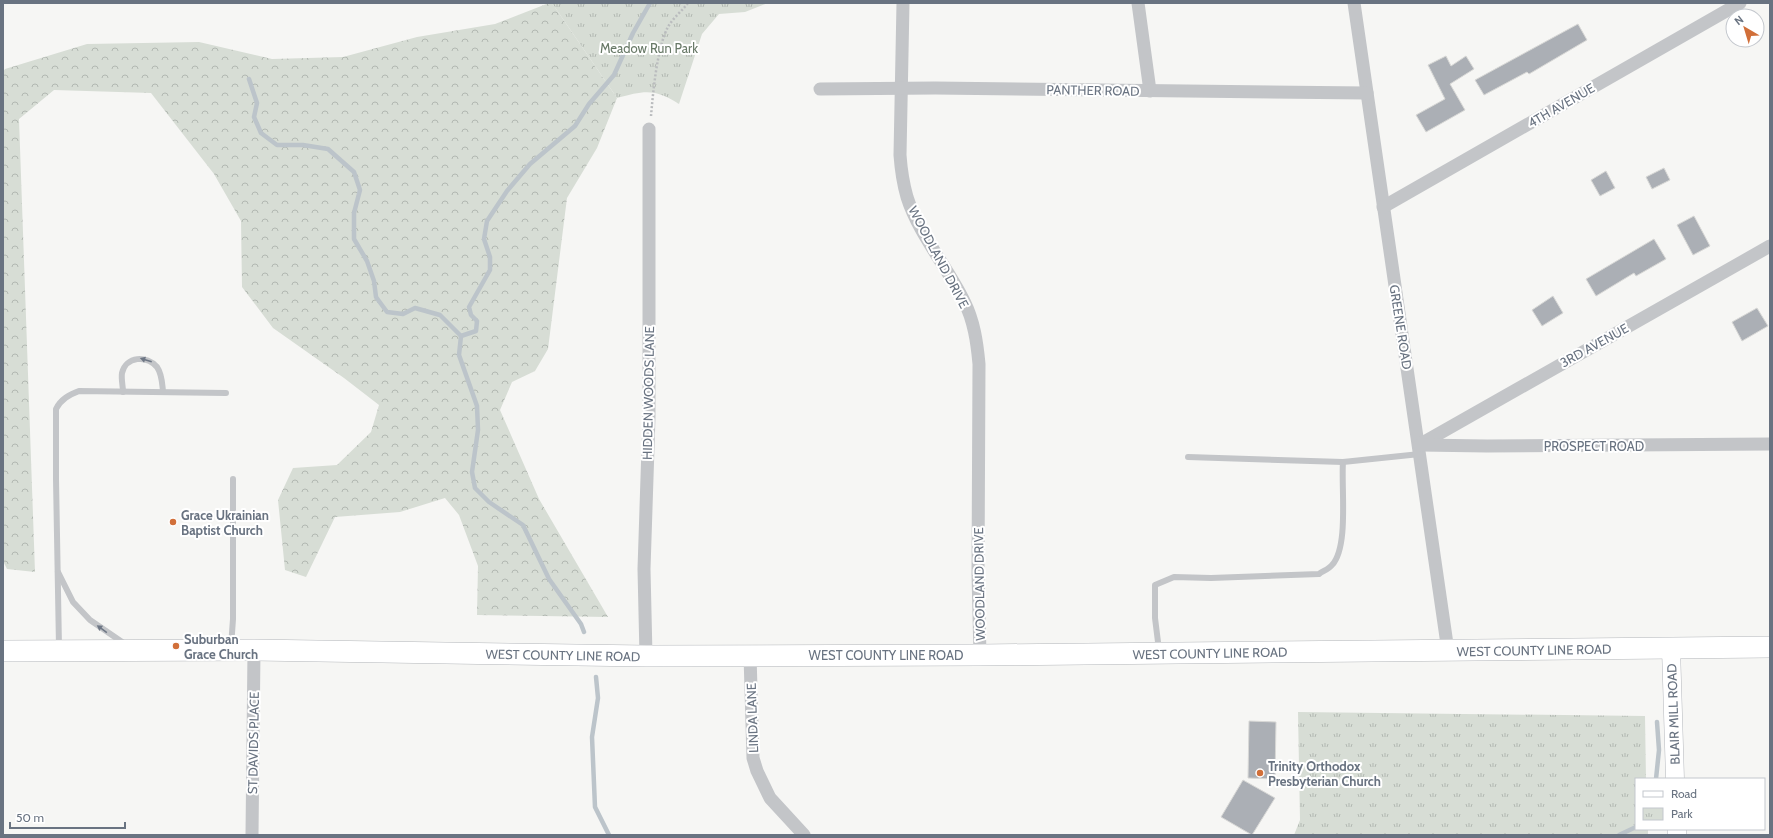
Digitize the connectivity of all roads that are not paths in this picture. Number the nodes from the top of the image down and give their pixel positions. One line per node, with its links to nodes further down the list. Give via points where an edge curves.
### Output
1 (903, 3): 5 (street, WOODLAND DRIVE)
2 (1138, 3): 7 (street)
3 (1354, 3): 8 (street, GREENE ROAD)
4 (1740, 3): 10 (street, 4TH AVENUE)
5 (901, 88): 6 (street, PANTHER ROAD); 7 (street, PANTHER ROAD); 31 (street, WOODLAND DRIVE, via 900,155 907,198 915,218 964,302 977,342)
6 (820, 89)
7 (1150, 91): 8 (street, PANTHER ROAD)
8 (1366, 93): 10 (street, GREENE ROAD)
9 (649, 129): 32 (street, HIDDEN WOODS LANE, via 648,417 644,569)
10 (1383, 207): 16 (street, GREENE ROAD)
11 (1770, 246): 16 (street, 3RD AVENUE)
12 (163, 391): 13 (lane); 13 (lane, one-way to 13, via 161,373 157,367 152,361 139,358 133,360 122,373); 14 (lane)
13 (123, 392): 20 (lane, via 79,391 60,402 56,409)
14 (226, 392)
15 (1770, 444): 16 (street, PROSPECT ROAD, via 1487,446)
16 (1419, 450): 18 (lane); 28 (street, GREENE ROAD)
17 (1188, 457): 18 (lane)
18 (1343, 462): 29 (lane, via 1344,526 1333,565 1319,574 1174,577 1155,585 1155,618)
19 (233, 479): 27 (lane)
20 (57, 570): 25 (lane); 26 (lane, one-way to 20, via 90,620 73,602)
21 (1770, 647): 22 (main road, WEST COUNTY LINE ROAD)
22 (1671, 648): 28 (main road, WEST COUNTY LINE ROAD); 33 (main road, BLAIR MILL ROAD)
23 (254, 650): 27 (main road, WEST COUNTY LINE ROAD); 32 (main road, WEST COUNTY LINE ROAD); 34 (street, ST DAVIDS PLACE)
24 (3, 651): 25 (main road, WEST COUNTY LINE ROAD)
25 (59, 651): 26 (main road, WEST COUNTY LINE ROAD)
26 (134, 651): 27 (main road, WEST COUNTY LINE ROAD)
27 (231, 651)
28 (1448, 651): 29 (main road, WEST COUNTY LINE ROAD)
29 (1160, 653): 31 (main road, WEST COUNTY LINE ROAD)
30 (750, 655): 31 (main road, WEST COUNTY LINE ROAD); 32 (main road, WEST COUNTY LINE ROAD); 35 (street, LINDA LANE, via 753,758 770,798)
31 (980, 655)
32 (646, 656)
33 (1675, 778)
34 (252, 835)
35 (804, 835)

